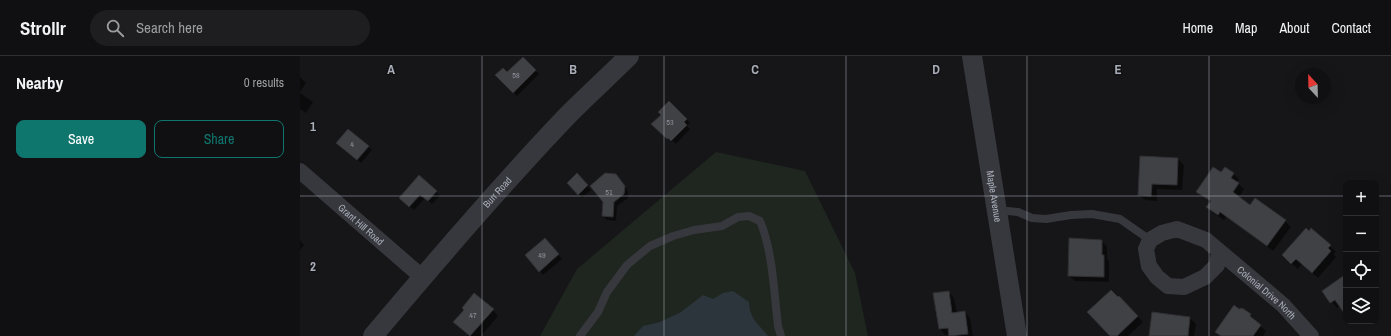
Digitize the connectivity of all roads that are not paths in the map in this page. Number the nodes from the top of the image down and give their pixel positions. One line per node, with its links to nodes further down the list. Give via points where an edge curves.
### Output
1 (629, 56): 7 (street, Burr Road, via 563,121)
2 (972, 56): 4 (street, Maple Avenue)
3 (300, 171): 7 (street, Grant Hill Road)
4 (996, 210): 5 (lane, via 1018,212 1046,220 1092,214 1120,219); 11 (street, Maple Avenue)
5 (1150, 240): 6 (street, Colonial Drive North, via 1177,229 1206,240); 6 (street, via 1146,250 1149,266 1168,286 1184,287 1205,277 1218,265)
6 (1219, 251): 12 (street, Colonial Drive North, via 1283,305)
7 (422, 277): 8 (street, Burr Road)
8 (373, 336)
9 (580, 336): 10 (lane, via 627,266 650,246 673,236 722,226 738,217 749,216 760,221 765,232)
10 (781, 336)
11 (1017, 336)
12 (1311, 336)

